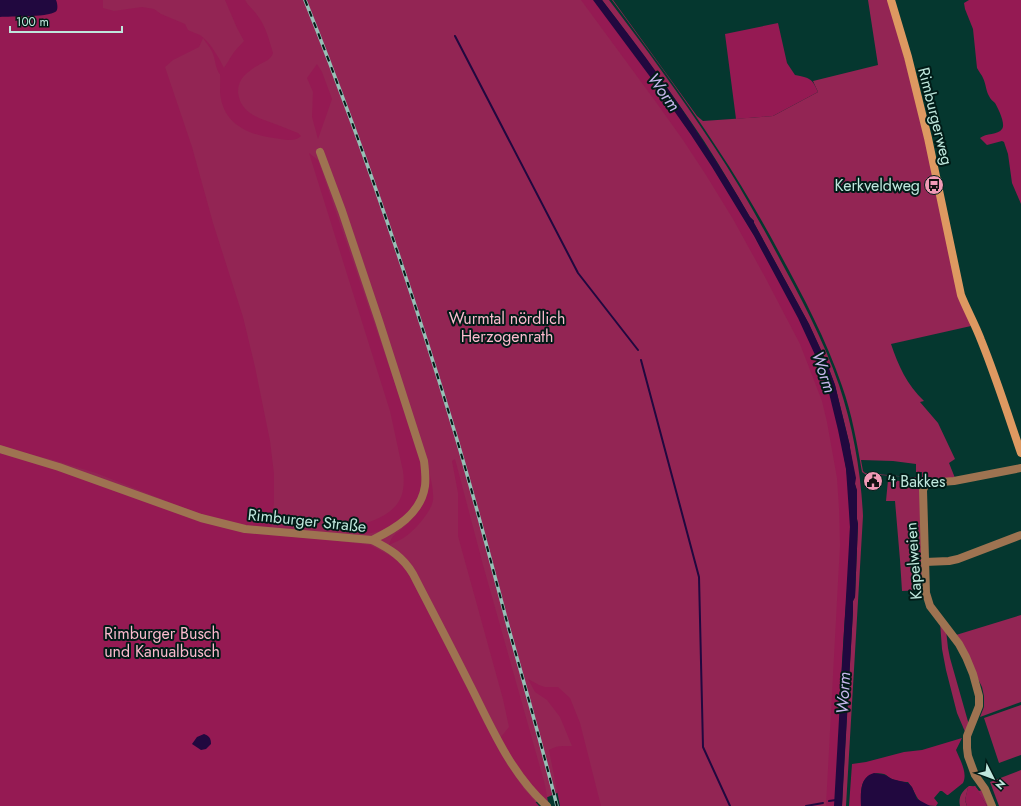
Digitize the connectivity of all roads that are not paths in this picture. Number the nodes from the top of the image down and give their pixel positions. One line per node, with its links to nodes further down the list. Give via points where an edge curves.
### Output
1 (891, 0): 4 (street, Rimburgerweg, via 928,138 959,287 997,379)
2 (320, 152): 7 (street, via 342,211 424,461 425,485 418,504 399,525)
3 (0, 449): 7 (street, Rimburger Straße, via 59,467 177,510 245,529)
4 (1021, 453)
5 (1021, 468): 8 (street, Kapelweien, via 926,484 923,490)
6 (1021, 535): 8 (street, via 958,559)
7 (372, 540): 9 (street, Rimburger Straße, via 392,552 408,565 414,574 496,738 530,790)
8 (925, 562): 10 (street, Kapelweien, via 928,602 959,644 977,686 979,706 968,733 967,748 975,776 985,789)
9 (547, 806)
10 (992, 806)

